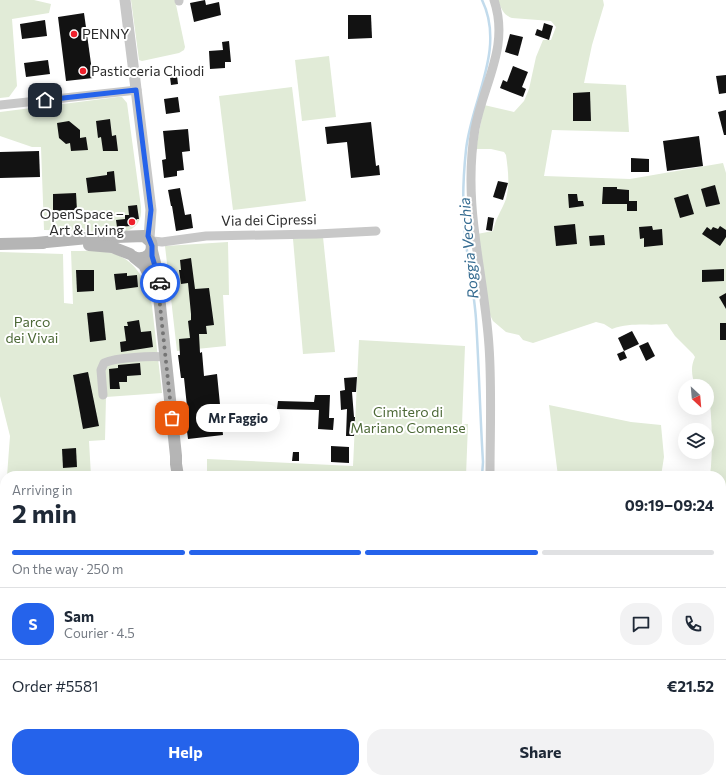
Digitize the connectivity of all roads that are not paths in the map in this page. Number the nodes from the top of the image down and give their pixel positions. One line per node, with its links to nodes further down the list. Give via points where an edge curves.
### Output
1 (125, 0): 3 (street)
2 (494, 0): 18 (street, via 500,23 500,39 475,129 471,181 472,215 489,346)
3 (136, 90): 4 (street); 5 (street)
4 (0, 105)
5 (149, 200): 7 (street, via 147,218); 10 (street)
6 (376, 231): 10 (street, Via dei Cipressi, via 206,236)
7 (135, 236): 8 (main road); 10 (main road, via 144,236); 11 (main road, via 129,244)
8 (36, 243): 9 (main road); 11 (main road, via 107,246)
9 (0, 244)
10 (154, 245): 11 (main road, via 148,256); 12 (main road)
11 (133, 256): 12 (main road, via 144,265)
12 (159, 296): 13 (main road)
13 (166, 357): 14 (street, via 143,357 104,363 101,370); 15 (main road)
14 (103, 395)
15 (176, 456): 16 (main road); 17 (main road)
16 (177, 471)
17 (180, 471)
18 (490, 471)

